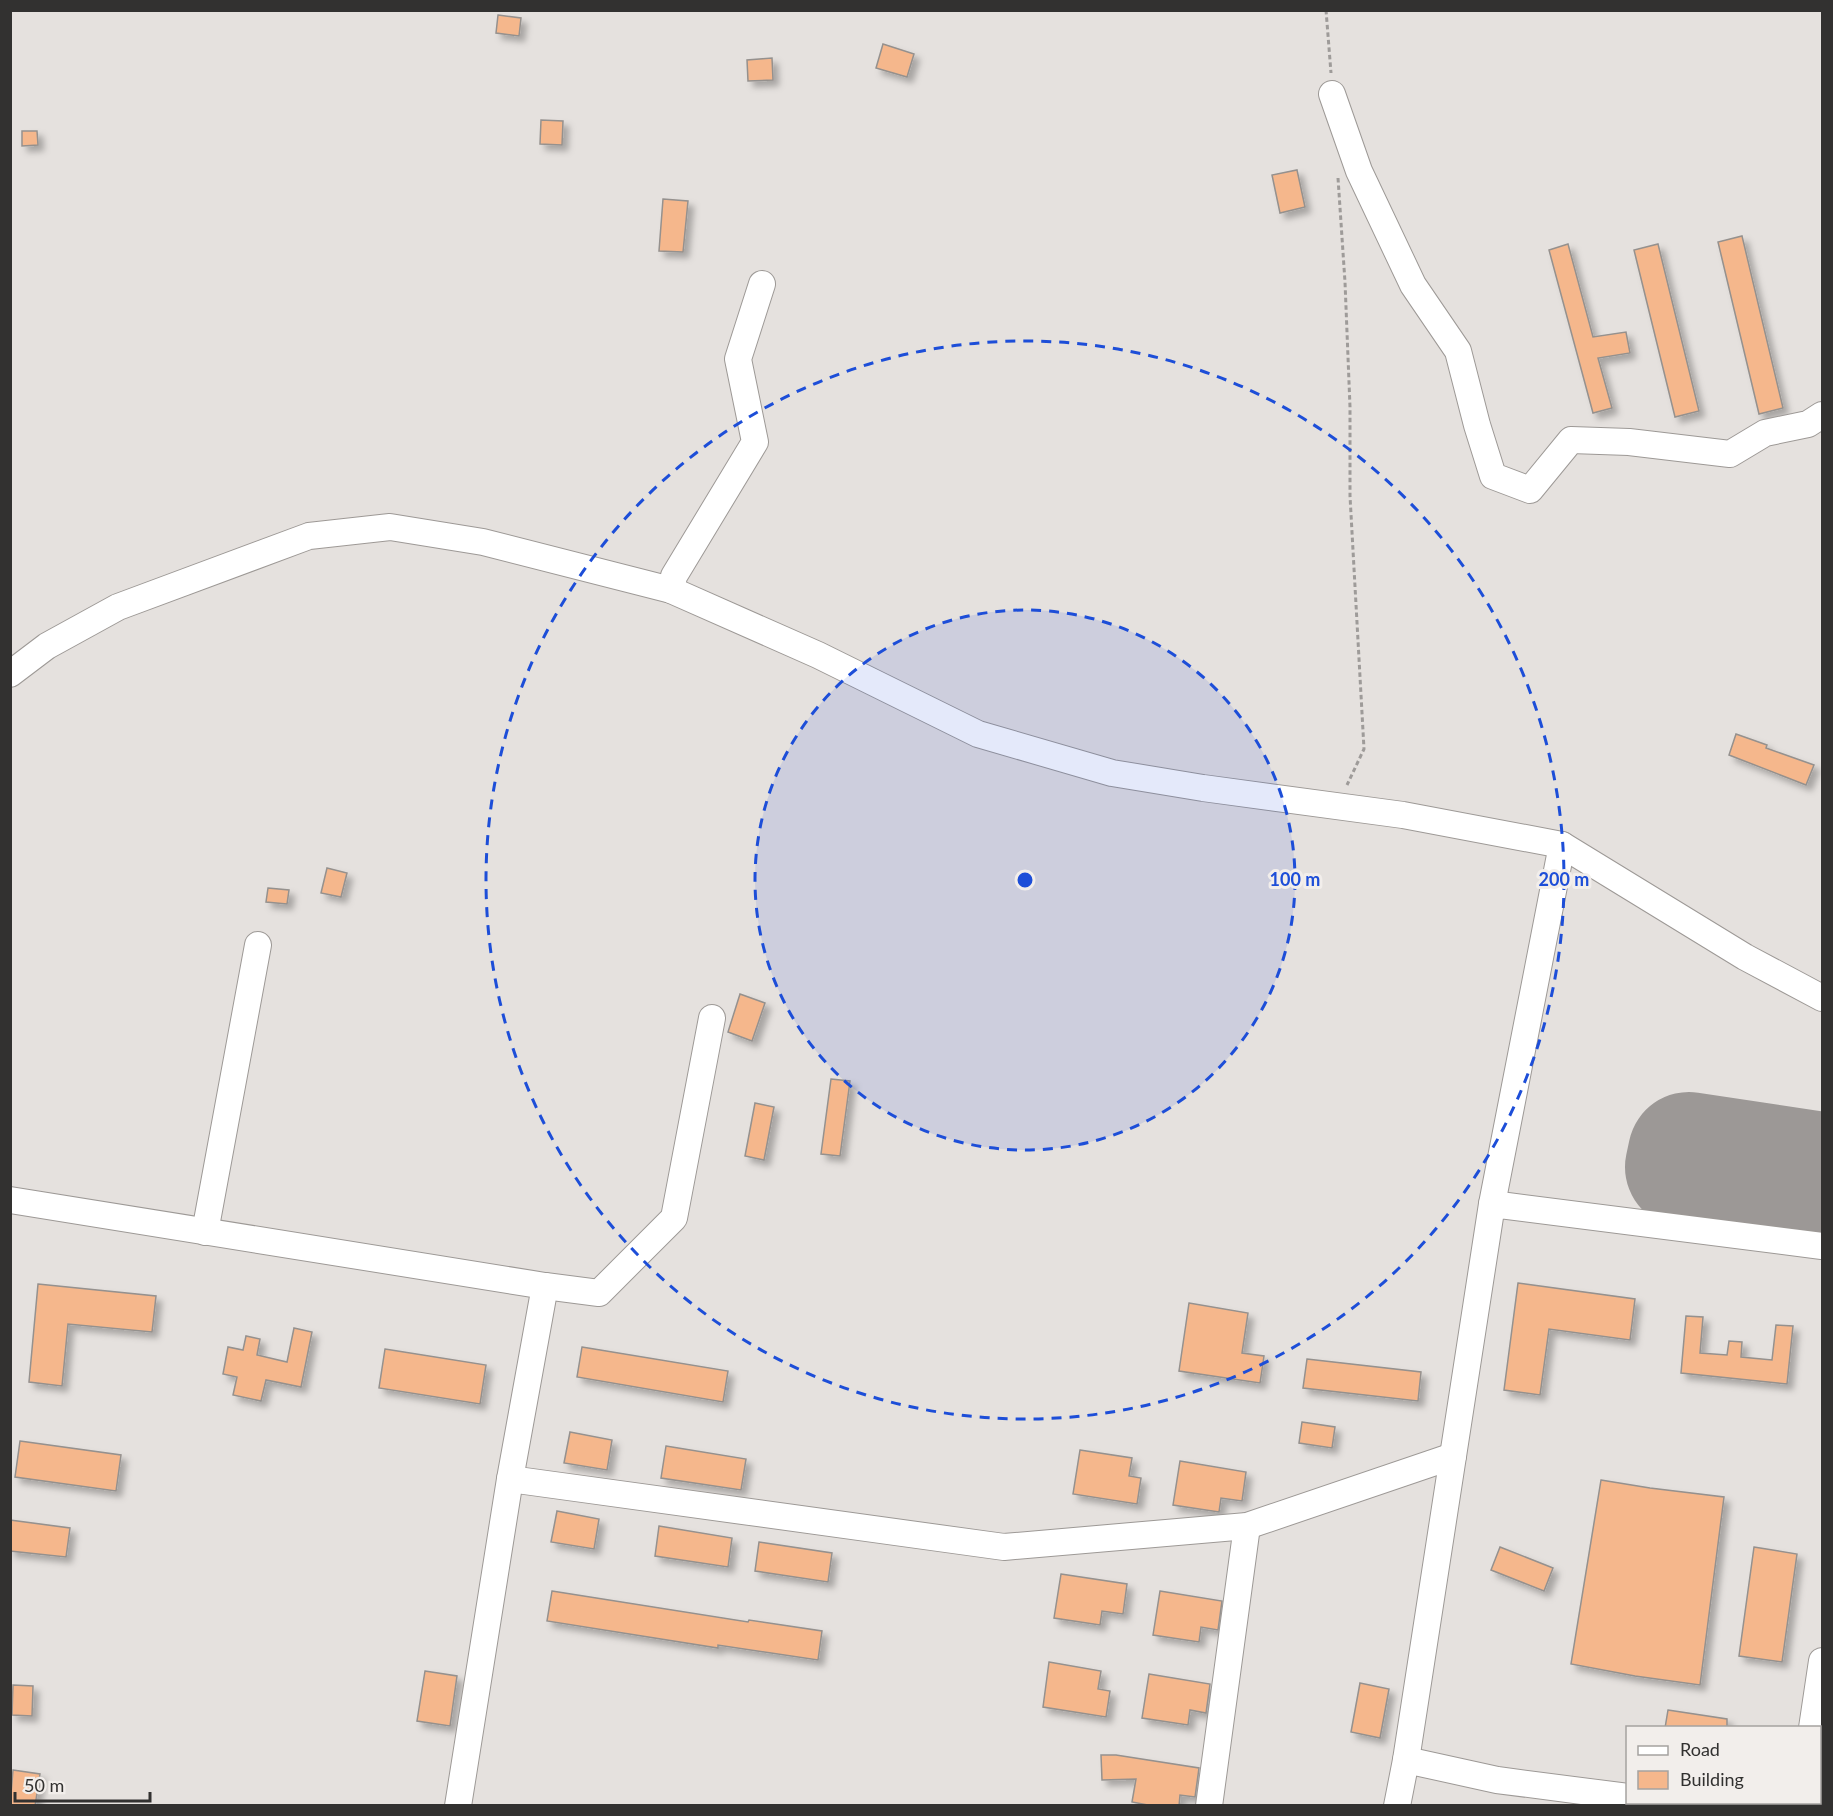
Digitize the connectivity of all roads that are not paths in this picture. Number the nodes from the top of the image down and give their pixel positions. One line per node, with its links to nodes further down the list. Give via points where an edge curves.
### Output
1 (1332, 94): 3 (street, via 1359,171 1413,285 1458,351 1493,476 1530,490 1571,440 1629,442 1730,454 1765,433 1808,424)
2 (762, 284): 4 (street, via 738,359 754,442 674,576)
3 (1822, 416)
4 (671, 590): 5 (street, via 483,542 390,527 309,536 118,607 46,646); 6 (street, via 818,655 978,734 1112,773 1403,815)
5 (10, 674)
6 (1562, 845): 8 (street, via 1745,957); 11 (street)
7 (258, 945): 12 (street)
8 (1822, 998)
9 (712, 1018): 14 (street, via 674,1218 599,1293)
10 (10, 1200): 12 (street)
11 (1492, 1204): 13 (street); 15 (street)
12 (205, 1232): 14 (street)
13 (1822, 1246)
14 (544, 1286): 16 (street)
15 (1453, 1456): 17 (street); 20 (street)
16 (510, 1479): 17 (street, via 1004,1547); 23 (street)
17 (1247, 1526): 24 (street)
18 (1822, 1661): 19 (street)
19 (1812, 1726)
20 (1406, 1760): 21 (street, via 1497,1780); 25 (street)
21 (1626, 1797)
22 (1673, 1804): 26 (street)
23 (458, 1806)
24 (1209, 1806)
25 (1397, 1806)
26 (1688, 1806)

